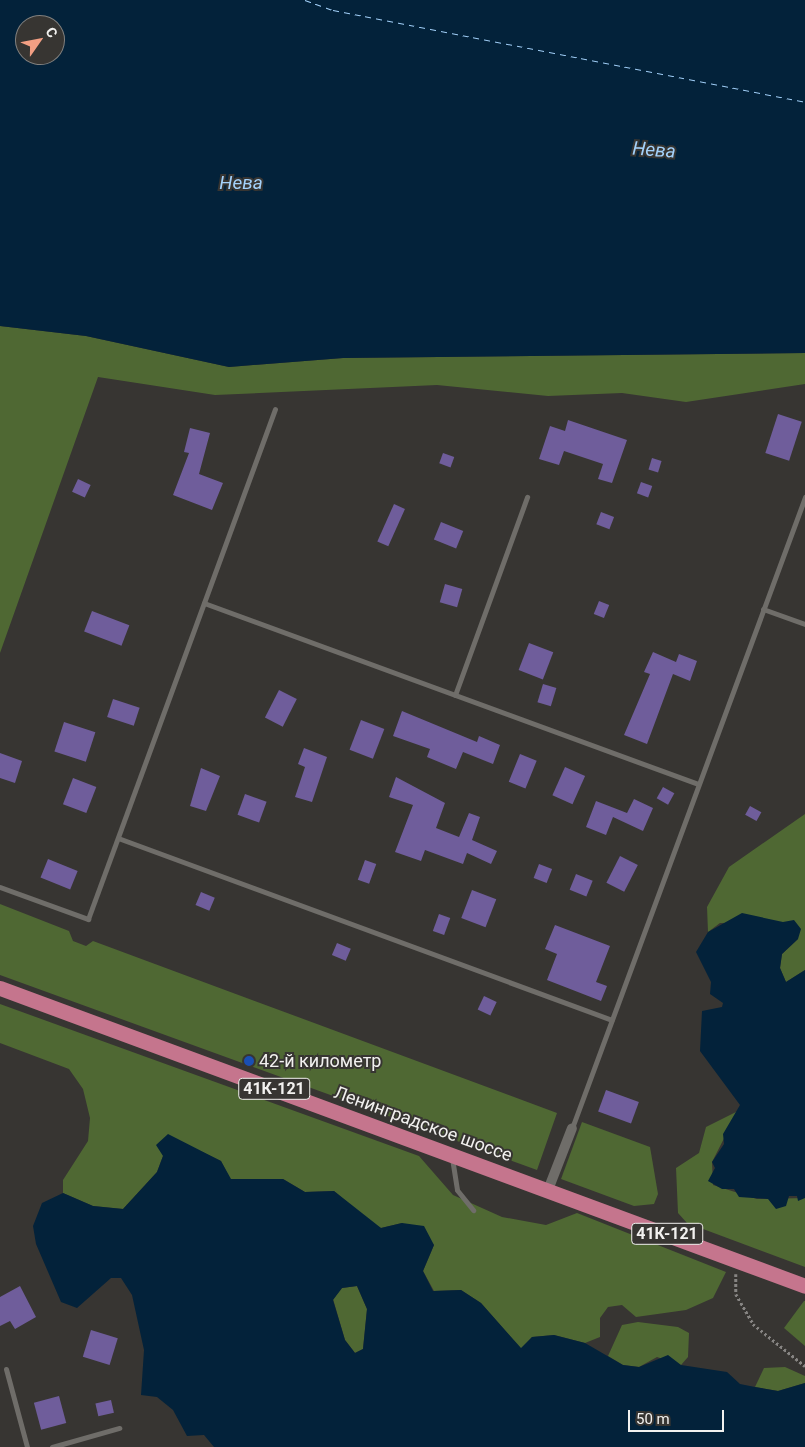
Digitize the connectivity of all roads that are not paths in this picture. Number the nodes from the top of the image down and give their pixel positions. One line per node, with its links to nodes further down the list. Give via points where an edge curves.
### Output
1 (275, 409): 5 (lane)
2 (527, 497): 8 (lane)
3 (805, 497): 4 (lane)
4 (803, 508): 6 (lane)
5 (204, 602): 8 (lane); 10 (lane)
6 (763, 609): 7 (lane); 9 (lane)
7 (805, 624)
8 (455, 695): 9 (lane)
9 (698, 784): 13 (lane)
10 (118, 838): 11 (lane, via 88,919); 13 (lane)
11 (0, 887)
12 (0, 988): 15 (main road, Ленинградское шоссе / 41К-121)
13 (612, 1020): 14 (lane)
14 (572, 1128): 16 (street)
15 (452, 1155): 16 (main road, Ленинградское шоссе / 41К-121); 17 (lane, via 457,1190)
16 (548, 1190): 18 (main road, Ленинградское шоссе / 41К-121)
17 (473, 1210)
18 (805, 1286)
19 (6, 1369): 21 (lane)
20 (119, 1428): 22 (lane)
21 (27, 1447)
22 (52, 1447)

